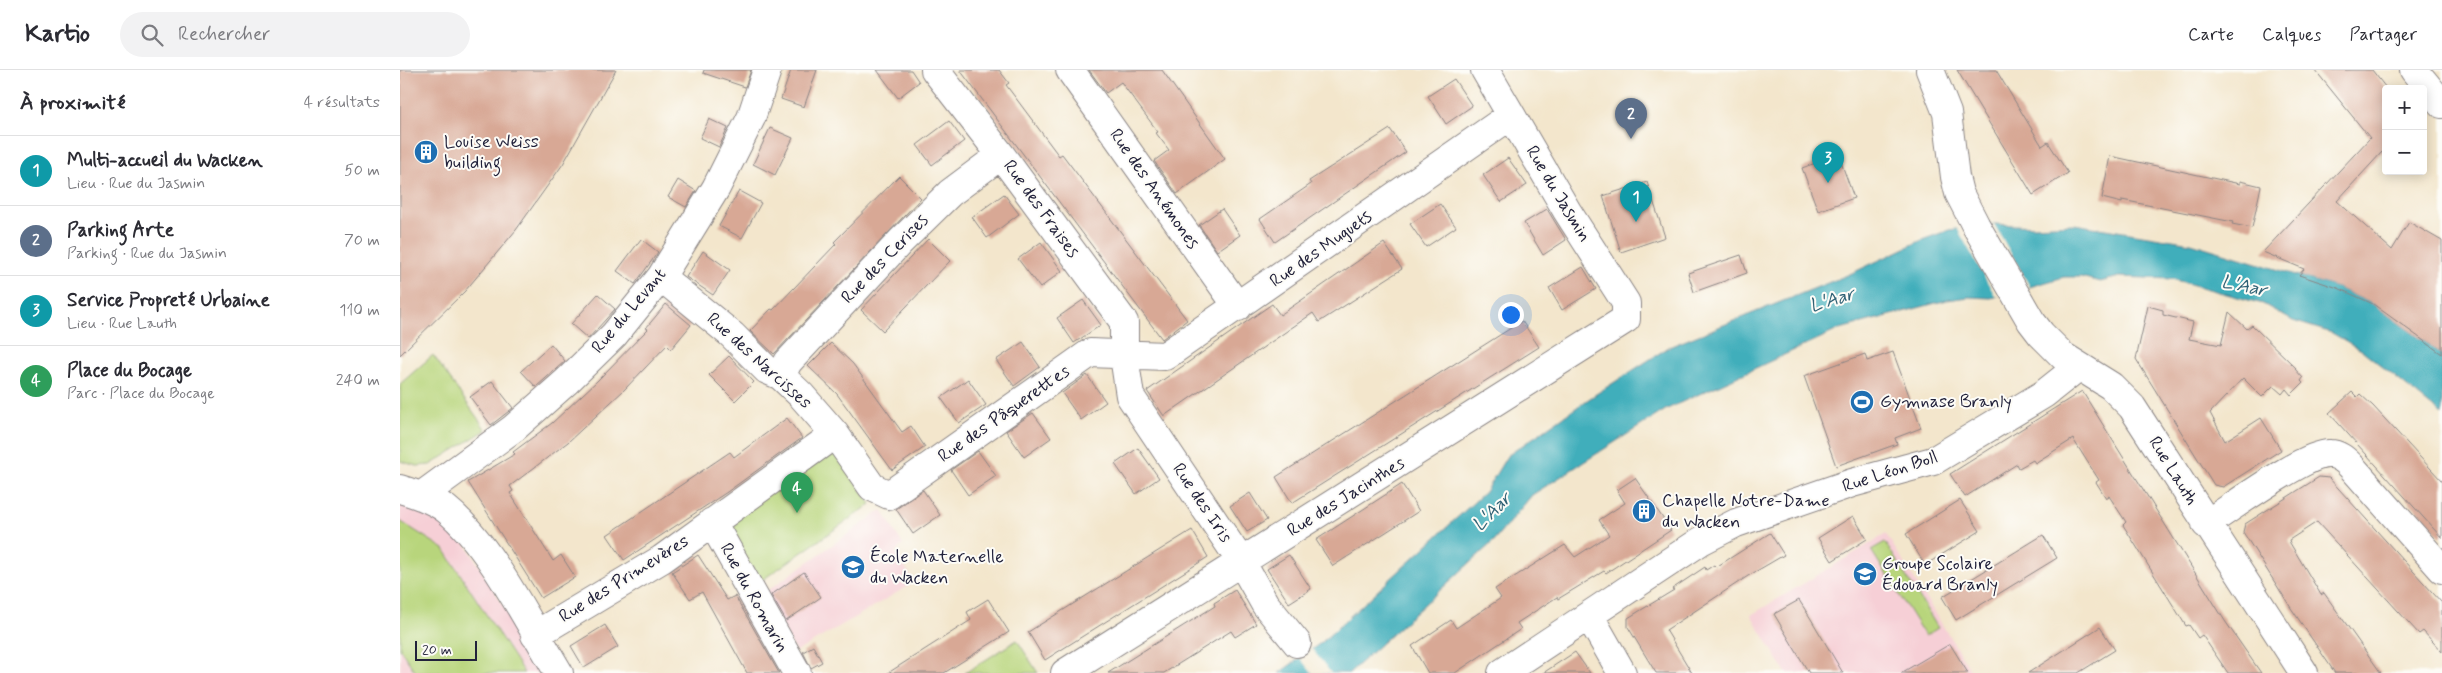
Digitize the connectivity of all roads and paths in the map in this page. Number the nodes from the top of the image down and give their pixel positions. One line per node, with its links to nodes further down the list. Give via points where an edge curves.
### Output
1 (767, 70): 10 (street, Rue du Levant, via 751,118 716,188)
2 (935, 70): 9 (street, Rue des Fraises)
3 (1070, 70): 11 (street, Rue des Anémones)
4 (1485, 70): 8 (street, Rue du Jasmin)
5 (1930, 70): 14 (street, Rue Lauth, via 1947,113 1959,193 2041,334)
6 (2414, 70): 7 (street)
7 (2442, 104)
8 (1510, 116): 11 (street, Rue des Muguets); 12 (street, Rue du Jasmin, via 1626,303)
9 (1002, 155): 13 (street, Rue des Fraises, via 1124,322); 15 (street, Rue des Cerises, via 950,193 901,241 788,362)
10 (661, 277): 15 (street, Rue des Narcisses, via 732,335 767,370); 17 (street, Rue du Levant, via 614,335 514,428)
11 (1238, 307): 13 (street, Rue des Muguets, via 1166,356)
12 (1626, 319): 21 (street, Rue des Jacinthes)
13 (1124, 356): 18 (street, Rue des Pâquerettes, via 1090,353); 21 (street, Rue des Iris, via 1130,396)
14 (2078, 368): 20 (street, Rue Lauth, via 2111,386 2132,407); 23 (street, Rue Léon Boll, via 2044,394 1933,461 1852,483 1736,523 1706,538)
15 (781, 376): 16 (street, Rue des Narcisses)
16 (835, 434): 18 (street, Rue des Narcisses, via 872,487); 19 (street, Rue des Primevères)
17 (411, 492): 24 (street, via 445,508 463,525 488,556)
18 (889, 495)
19 (712, 522): 24 (street, Rue des Primevères, via 662,559); 27 (street, Rue du Romarin)
20 (2206, 524): 22 (street, via 2306,460 2330,454 2340,456 2350,464); 31 (street, Rue Lauth)
21 (1242, 563): 25 (street, Rue des Iris, via 1265,604); 28 (street, Rue des Jacinthes)
22 (2442, 569)
23 (1590, 617): 29 (street, Rue Léon Boll); 30 (street)
24 (535, 635): 26 (street)
25 (1297, 643)
26 (559, 673)
27 (797, 673)
28 (1065, 673)
29 (1502, 673)
30 (1622, 673)
31 (2304, 673)

